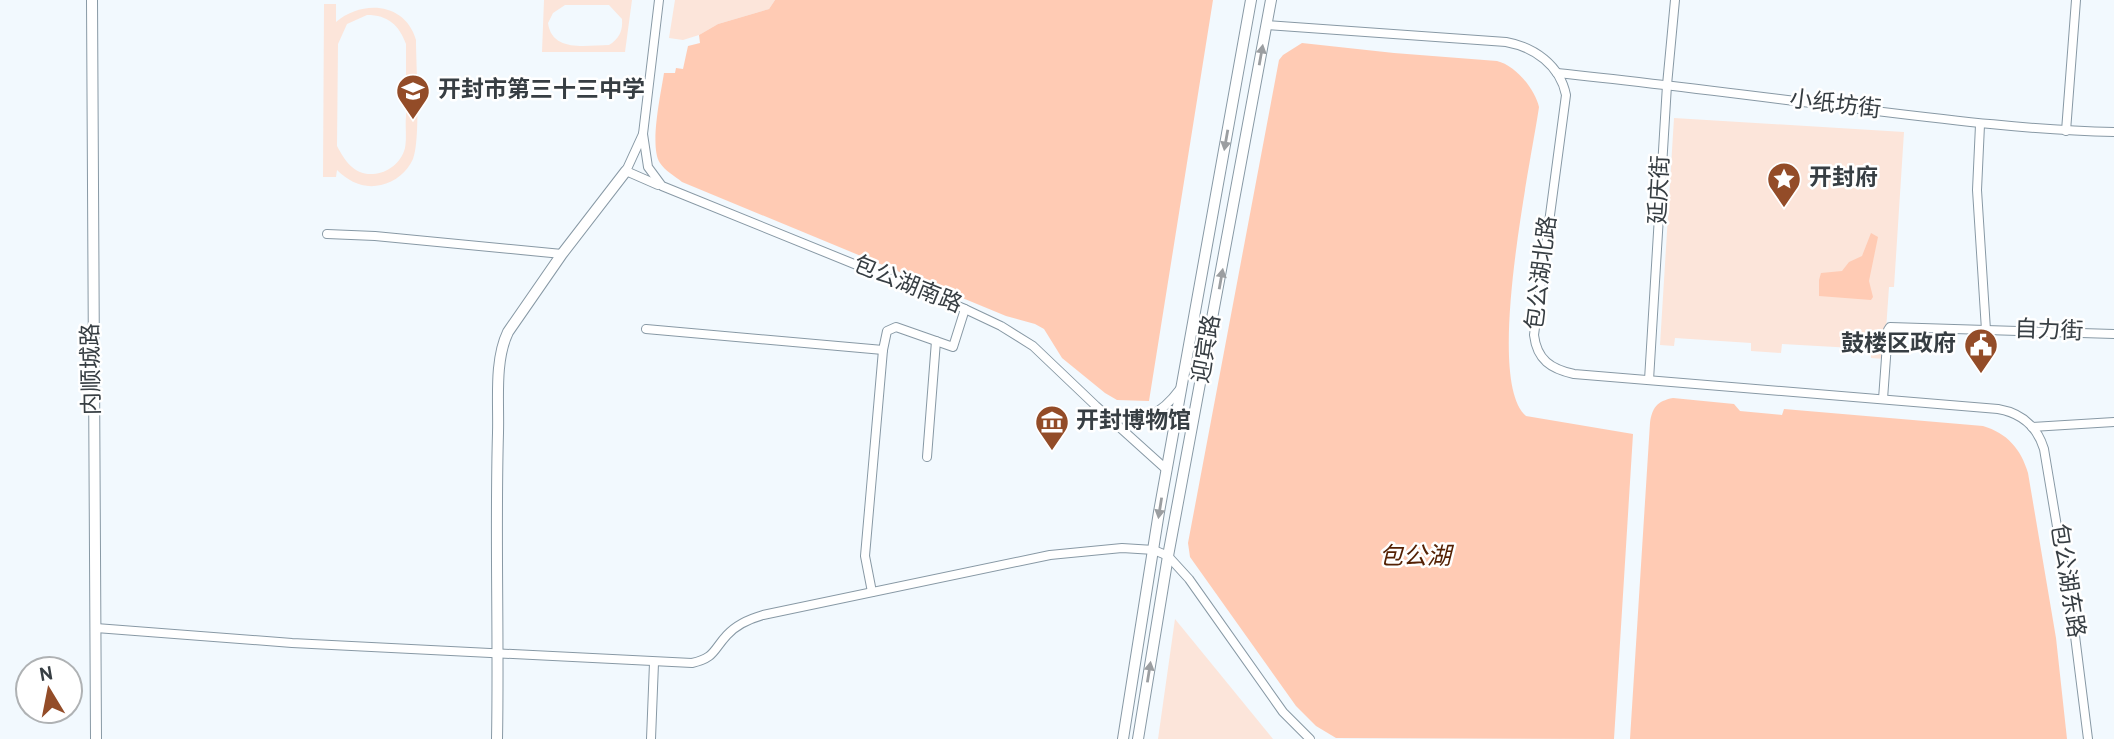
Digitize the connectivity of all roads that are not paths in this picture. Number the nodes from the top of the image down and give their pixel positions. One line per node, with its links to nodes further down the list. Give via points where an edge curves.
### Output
1 (92, 0): 35 (main road, 内顺城路)
2 (659, 0): 13 (street)
3 (1251, 0): 25 (main road, 迎宾路, one-way to 25)
4 (1271, 0): 7 (main road, 迎宾路)
5 (1675, 0): 9 (street, 延庆街)
6 (2076, 0): 11 (street)
7 (1267, 24): 8 (street, via 1506,41 1537,53); 33 (main road, 迎宾路, one-way to 7)
8 (1557, 73): 9 (street, 小纸坊街); 24 (street, 包公湖北路, via 1566,95 1536,347 1545,362 1561,371)
9 (1667, 85): 10 (street, 小纸坊街); 24 (street, 延庆街)
10 (1980, 125): 11 (street, 小纸坊街); 20 (street, via 1977,190)
11 (2066, 131): 12 (street, 小纸坊街)
12 (2114, 132)
13 (643, 134): 14 (street); 15 (street, via 648,167)
14 (626, 171): 15 (street, 包公湖南路); 17 (main road)
15 (662, 186): 18 (street, 包公湖南路)
16 (327, 234): 17 (street)
17 (562, 254): 36 (main road, via 503,345 496,494)
18 (965, 309): 22 (street, via 953,347); 27 (street, 包公湖南路, via 1033,346)
19 (646, 329): 23 (street)
20 (1986, 330): 21 (street, 自力街); 26 (street, 自力街, via 1890,327)
21 (2114, 334)
22 (936, 341): 23 (street, via 896,327 887,331); 30 (street)
23 (883, 350): 34 (street, via 865,556)
24 (1649, 380): 26 (street, 包公湖北路)
25 (1182, 386): 27 (street, via 1168,405 1151,415 1130,419); 31 (main road, 迎宾路)
26 (1883, 399): 29 (street, 包公湖北路, via 1998,409 2017,414)
27 (1107, 416): 31 (street, 包公湖南路)
28 (2114, 422): 29 (street)
29 (2032, 428): 44 (street, 包公湖东路, via 2044,449)
30 (927, 457)
31 (1167, 470): 32 (main road, 迎宾路, one-way to 32)
32 (1154, 550): 33 (street); 34 (street, via 1122,548 1050,555); 41 (main road, 迎宾路)
33 (1168, 556): 42 (main road, 迎宾路, one-way to 33); 43 (street, via 1283,712)
34 (872, 592): 37 (street, via 749,619 703,661)
35 (96, 628): 36 (street); 38 (main road, 内顺城路)
36 (498, 654): 37 (street); 39 (main road)
37 (654, 663): 40 (street)
38 (96, 739)
39 (497, 739)
40 (652, 739)
41 (1123, 739)
42 (1138, 739)
43 (1310, 739)
44 (2088, 739)

